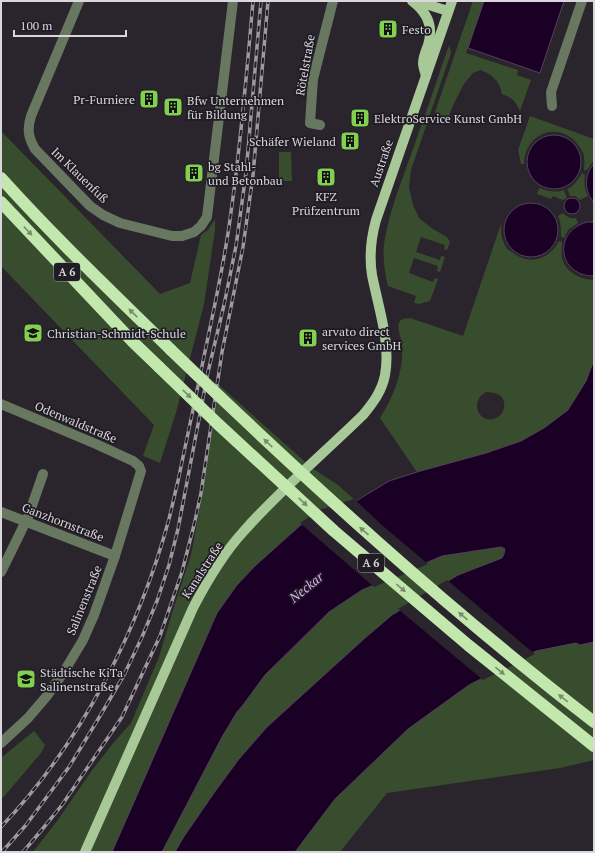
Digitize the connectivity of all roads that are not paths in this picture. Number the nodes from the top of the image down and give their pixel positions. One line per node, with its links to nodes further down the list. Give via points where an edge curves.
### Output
1 (79, 1): 2 (street, Im Klauenfuß, via 31,116 28,125 31,142 90,206 103,215 120,223 172,236 194,232 207,218)
2 (233, 1)
3 (333, 1): 10 (street, Rötelstraße, via 313,79 310,123)
4 (412, 1): 8 (main road, via 430,23 430,38 423,62)
5 (416, 1): 7 (main road)
6 (582, 1): 9 (street, via 551,92)
7 (450, 4): 8 (main road, Austraße)
8 (426, 76): 13 (main road, Austraße, via 372,237 372,273)
9 (552, 106)
10 (320, 125)
11 (1, 178): 21 (highway, A 6, one-way to 11, bridge, via 478,628 351,519 171,350 73,254)
12 (1, 202): 23 (highway, A 6, one-way to 23, bridge, via 128,336 334,532 468,645)
13 (385, 339): 24 (main road, Kanalstraße, via 385,375 373,403 242,533 204,586)
14 (1, 404): 15 (street, Odenwaldstraße, via 96,444)
15 (139, 466): 19 (street, Salinenstraße, via 141,471)
16 (44, 474): 18 (street)
17 (1, 512): 18 (street, Ganzhornstraße)
18 (26, 522): 19 (street, Ganzhornstraße); 20 (street)
19 (115, 556): 22 (street, Salinenstraße, via 94,615 65,670 28,718)
20 (1, 572)
21 (594, 722)
22 (1, 743)
23 (594, 746)
24 (85, 852)

